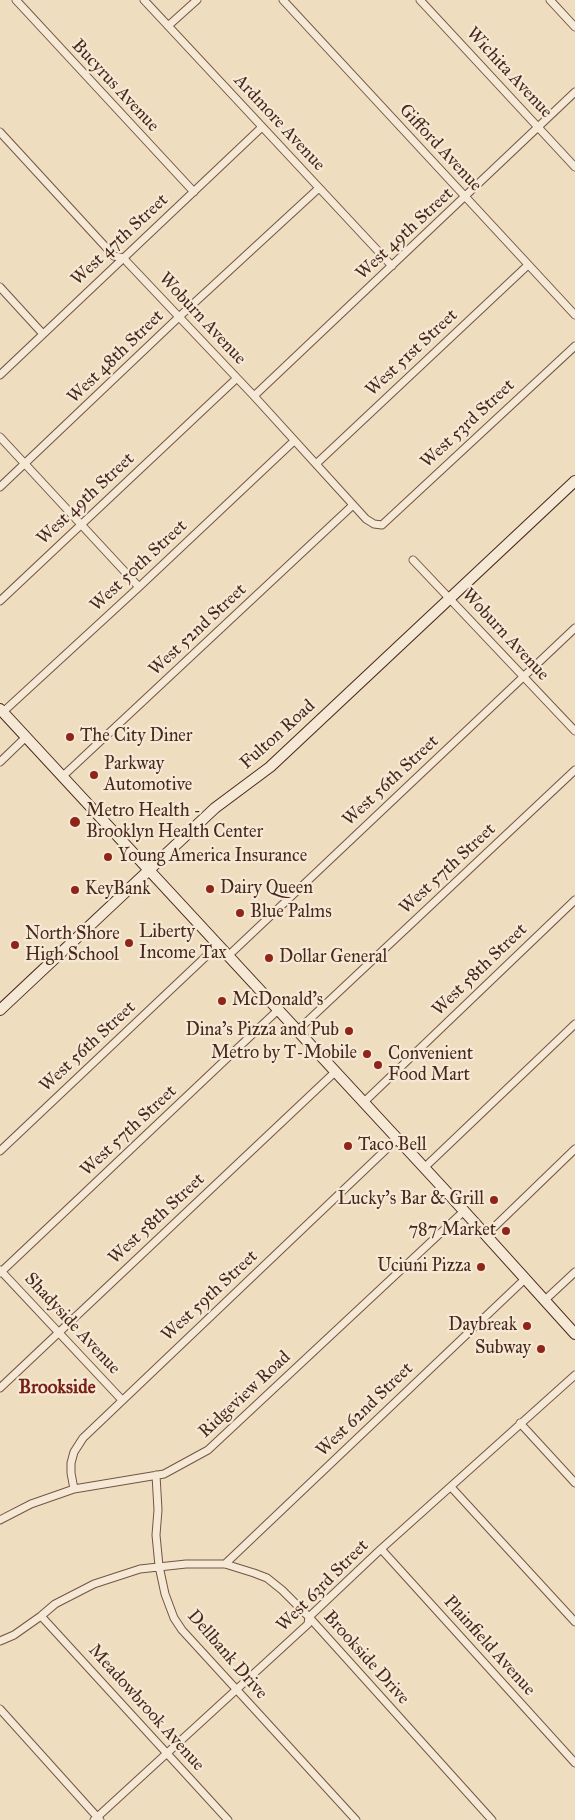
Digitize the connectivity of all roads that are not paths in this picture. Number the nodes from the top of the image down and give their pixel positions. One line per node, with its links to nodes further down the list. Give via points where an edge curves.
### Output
1 (16, 0): 15 (street, Bucyrus Avenue)
2 (144, 0): 7 (street, Ardmore Avenue)
3 (197, 0): 7 (street)
4 (283, 0): 16 (street, Gifford Avenue)
5 (420, 0): 11 (street, Wichita Avenue)
6 (550, 0): 8 (street)
7 (168, 26): 10 (street, Ardmore Avenue)
8 (575, 27)
9 (575, 92): 11 (street, West 49th Street)
10 (262, 127): 14 (street, Ardmore Avenue); 15 (street, West 47th Street)
11 (538, 127): 13 (street, Wichita Avenue); 16 (street, West 49th Street)
12 (0, 132): 17 (street, Woburn Avenue, via 114,256)
13 (575, 167)
14 (318, 188): 19 (street, Ardmore Avenue); 22 (street, West 48th Street)
15 (194, 192): 17 (street, West 47th Street)
16 (465, 197): 18 (street, Gifford Avenue); 19 (street, West 49th Street)
17 (124, 258): 22 (street, Woburn Avenue); 23 (street, West 47th Street)
18 (528, 265): 21 (street, Gifford Avenue); 31 (street, West 51st Street)
19 (392, 266): 27 (street, West 49th Street)
20 (0, 288): 23 (street)
21 (575, 315)
22 (180, 316): 26 (street, Woburn Avenue); 30 (street, West 48th Street)
23 (43, 334): 25 (street, West 47th Street)
24 (575, 346): 36 (street, West 53rd Street)
25 (0, 375)
26 (237, 378): 27 (street, Woburn Avenue); 35 (street, West 49th Street)
27 (254, 396): 29 (street, Woburn Avenue)
28 (0, 437): 30 (street)
29 (294, 441): 31 (street, Woburn Avenue); 38 (street, West 50th Street)
30 (25, 464): 33 (street, West 48th Street); 35 (street)
31 (316, 464): 34 (street, Woburn Avenue)
32 (575, 481): 39 (main road, Fulton Road)
33 (0, 487)
34 (353, 505): 36 (street, Woburn Avenue, via 374,524); 48 (street, West 52nd Street)
35 (81, 524): 38 (street); 40 (street, West 49th Street)
36 (382, 525)
37 (414, 560): 39 (street, Woburn Avenue)
38 (139, 587): 43 (street, West 50th Street)
39 (450, 598): 42 (street, Woburn Avenue); 49 (main road, Fulton Road, via 270,767 215,808)
40 (0, 601)
41 (575, 628): 42 (street, West 56th Street)
42 (523, 677): 44 (street, Woburn Avenue); 52 (street, West 56th Street)
43 (1, 710): 45 (main road)
44 (575, 732)
45 (26, 737): 46 (street); 48 (main road)
46 (0, 762)
47 (575, 770): 56 (street, West 57th Street)
48 (63, 776): 49 (main road)
49 (149, 869): 51 (main road); 53 (main road, Fulton Road)
50 (575, 900): 58 (street, West 58th Street)
51 (218, 945): 52 (main road); 61 (street, West 56th Street)
52 (228, 956): 54 (main road)
53 (0, 1010)
54 (278, 1010): 56 (main road); 65 (street, West 57th Street)
55 (575, 1024): 62 (street)
56 (297, 1031): 57 (main road)
57 (335, 1072): 58 (main road); 69 (street, West 58th Street)
58 (363, 1102): 59 (main road)
59 (397, 1139): 62 (main road); 73 (street, West 59th Street)
60 (575, 1149): 64 (street)
61 (0, 1151)
62 (424, 1168): 63 (main road)
63 (464, 1211): 64 (main road); 75 (street, Ridgeview Road, via 220,1440 196,1458)
64 (486, 1234): 67 (main road)
65 (0, 1271): 69 (street, Shadyside Avenue)
66 (575, 1272): 68 (street)
67 (526, 1278): 68 (main road); 81 (street, West 62nd Street)
68 (545, 1300): 70 (main road)
69 (59, 1332): 72 (street, West 58th Street); 73 (street, Shadyside Avenue)
70 (575, 1334)
71 (575, 1375): 74 (street, West 63rd Street)
72 (0, 1388)
73 (122, 1400): 78 (street, West 59th Street, via 83,1438 74,1452 71,1473)
74 (520, 1423): 76 (street); 77 (street, West 63rd Street)
75 (156, 1475): 78 (street, Ridgeview Road); 82 (street, Dellbank Drive, via 156,1535)
76 (575, 1483)
77 (451, 1487): 80 (street, West 63rd Street); 85 (street)
78 (74, 1489): 79 (street, Ridgeview Road, via 31,1504)
79 (0, 1520)
80 (381, 1549): 84 (street, West 63rd Street); 90 (street, Plainfield Avenue)
81 (225, 1564): 82 (street, Brookside Drive); 84 (street, Brookside Drive, via 266,1578)
82 (160, 1566): 83 (street, Brookside Drive, via 94,1584 55,1604); 87 (street, Dellbank Drive, via 174,1618)
83 (41, 1616): 86 (street, Brookside Drive); 89 (street, Meadowbrook Avenue)
84 (309, 1617): 87 (street, West 63rd Street, via 308,1624); 94 (street, Brookside Drive)
85 (575, 1622)
86 (0, 1641)
87 (236, 1689): 89 (street, West 63rd Street); 93 (street, Dellbank Drive)
88 (0, 1709): 91 (street)
89 (166, 1752): 91 (street, West 63rd Street); 92 (street, Meadowbrook Avenue)
90 (575, 1763)
91 (97, 1819)
92 (228, 1820)
93 (356, 1820)
94 (492, 1820)

